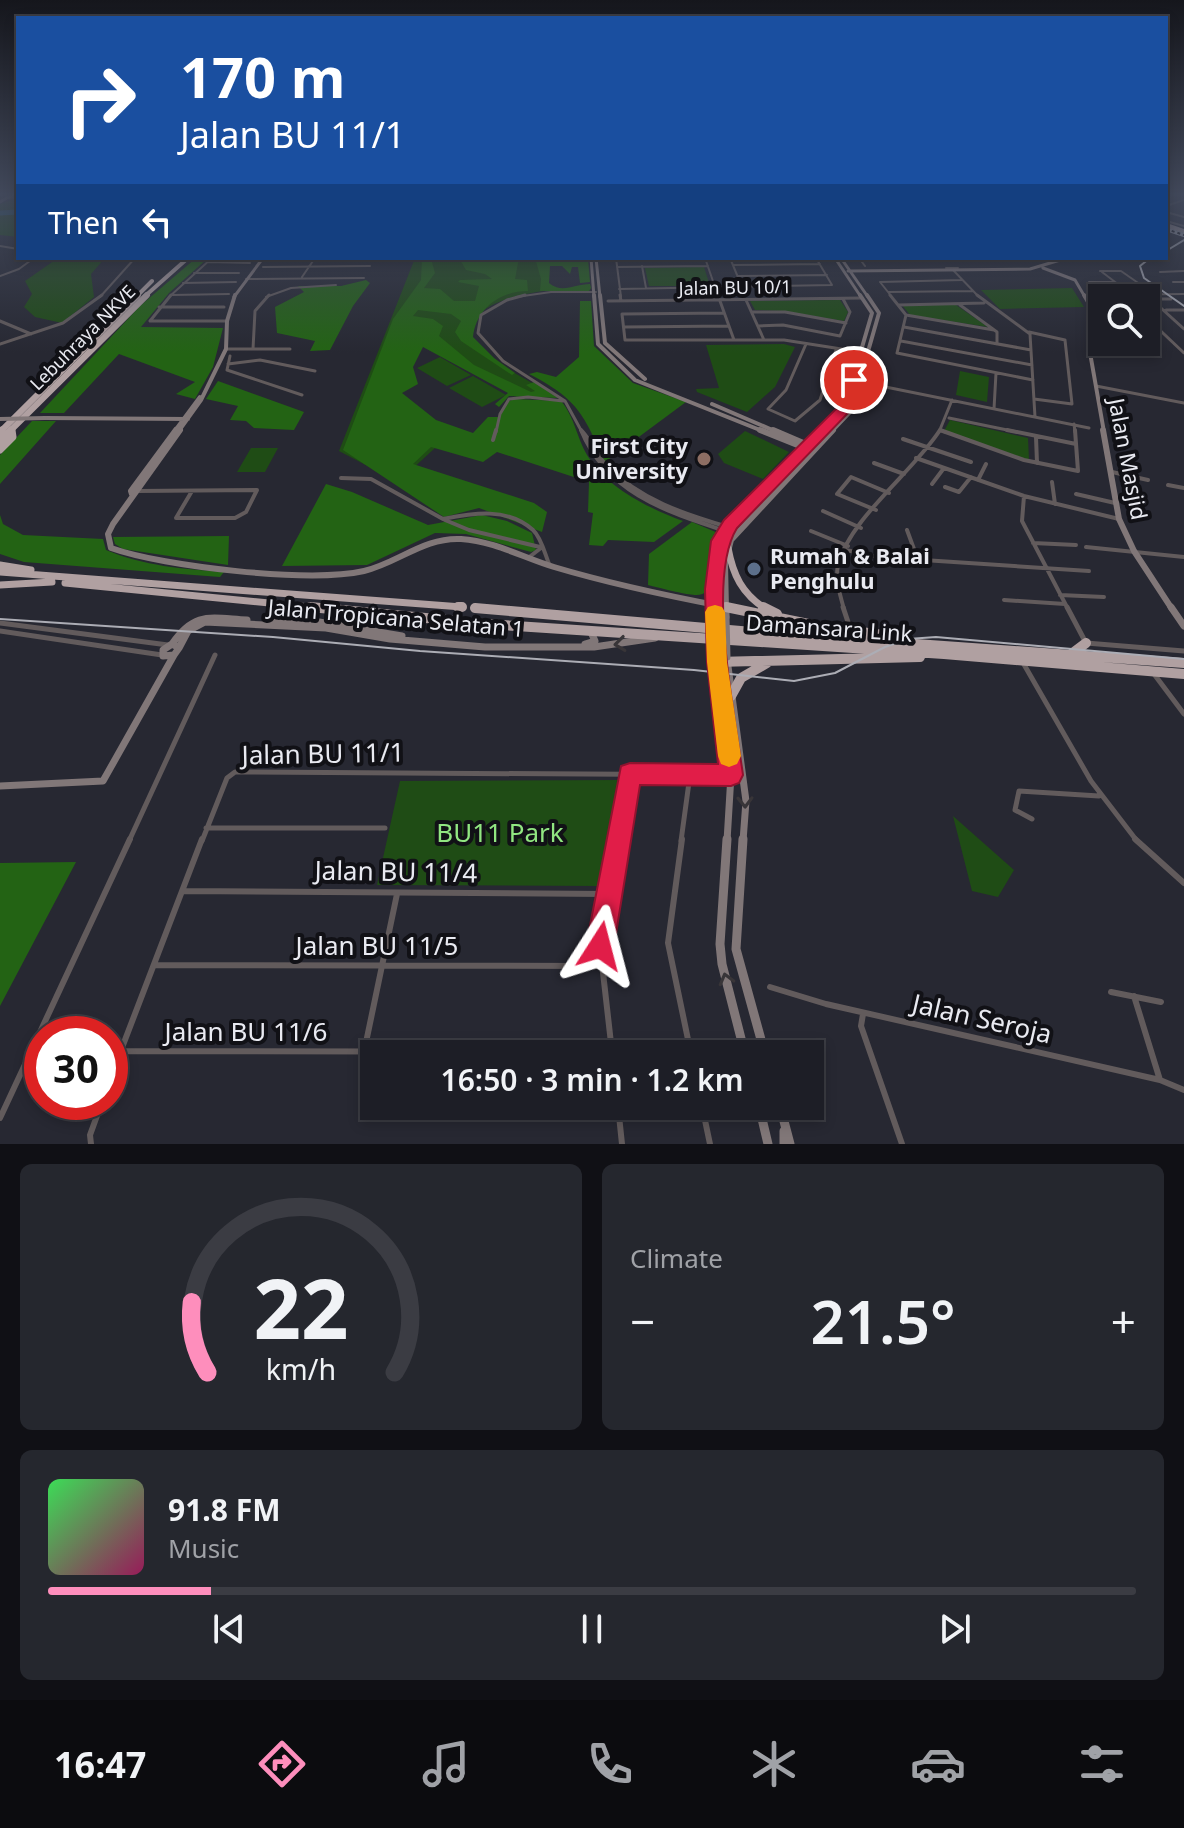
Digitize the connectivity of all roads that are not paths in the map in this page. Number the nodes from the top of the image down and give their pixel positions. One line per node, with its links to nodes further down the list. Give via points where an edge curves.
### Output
1 (31, 260): 39 (street)
2 (133, 260): 99 (street, via 73,319)
3 (179, 260): 140 (highway, Lebuhraya NKVE, via 117,313)
4 (186, 260): 138 (highway, Lebuhraya NKVE)
5 (209, 260): 19 (street)
6 (261, 260): 42 (street)
7 (314, 260): 28 (street)
8 (594, 260): 59 (street)
9 (616, 260): 29 (street)
10 (706, 260): 25 (street)
11 (731, 260): 22 (street)
12 (817, 260): 21 (street)
13 (837, 260): 32 (street)
14 (842, 260): 32 (street)
15 (860, 260): 26 (street)
16 (950, 260): 31 (street)
17 (1052, 260): 30 (street)
18 (1060, 260): 30 (street)
19 (206, 262): 20 (street); 36 (street)
20 (250, 263)
21 (820, 264): 22 (street); 38 (street)
22 (733, 265): 40 (street)
23 (370, 266): 28 (street)
24 (642, 266): 25 (street); 29 (street); 56 (street)
25 (708, 266): 54 (street)
26 (865, 266)
27 (263, 267): 28 (street)
28 (309, 267): 45 (street)
29 (617, 267): 57 (street)
30 (1040, 267): 31 (street); 31 (street); 74 (street, via 1076,281)
31 (955, 269): 33 (street); 33 (street); 43 (street)
32 (849, 271): 33 (street); 33 (street); 68 (street); 116 (street, via 879,313)
33 (860, 271)
34 (1184, 271): 35 (street)
35 (1160, 272)
36 (194, 273): 37 (street); 50 (street)
37 (239, 273)
38 (827, 275): 40 (street); 55 (street, via 832,285)
39 (0, 276)
40 (738, 276): 55 (street)
41 (364, 278): 45 (street)
42 (246, 279): 45 (street); 87 (street)
43 (962, 280): 58 (street); 60 (street, via 880,282)
44 (236, 282): 50 (street)
45 (299, 282): 53 (street); 109 (street, via 260,302)
46 (1089, 282): 47 (street)
47 (1115, 282): 51 (street); 52 (street, via 1100,271 1121,271)
48 (1173, 282): 49 (street)
49 (1184, 282)
50 (183, 283): 63 (street)
51 (1118, 284)
52 (1140, 284)
53 (336, 285)
54 (715, 287): 55 (street); 56 (street)
55 (742, 287)
56 (646, 288): 57 (street)
57 (619, 289): 73 (street)
58 (973, 291): 60 (street); 75 (street)
59 (596, 292): 129 (street, via 519,296 478,320 480,338 496,355); 146 (street, via 598,344 633,378)
60 (888, 292): 77 (street)
61 (229, 294): 63 (street)
62 (1184, 294): 66 (street)
63 (171, 295): 78 (street)
64 (1160, 295): 66 (street)
65 (1125, 296): 65 (street, via 1092,294)
66 (1170, 296): 67 (street)
67 (1160, 297)
68 (862, 298): 69 (street, Jalan BU 10/1); 114 (street, via 872,315)
69 (843, 299): 71 (street, Jalan BU 10/1); 90 (street, via 850,312)
70 (720, 300): 71 (street, Jalan BU 10/1); 73 (street, Jalan BU 10/1); 84 (street)
71 (746, 300): 83 (street)
72 (608, 301): 73 (street, Jalan BU 10/1)
73 (621, 301)
74 (1088, 302)
75 (985, 303): 76 (street); 98 (street)
76 (958, 304): 77 (street); 96 (street)
77 (898, 305): 85 (street)
78 (159, 307): 79 (street); 87 (street, via 151,321)
79 (224, 307)
80 (1160, 307): 81 (street)
81 (1164, 310): 82 (street); 88 (street)
82 (1184, 310)
83 (752, 312): 90 (street); 92 (street)
84 (724, 313): 91 (street); 93 (street, via 622,314)
85 (906, 315): 94 (street); 96 (street)
86 (0, 321): 99 (street)
87 (227, 321): 108 (street)
88 (1176, 321): 89 (street); 95 (street)
89 (1184, 321)
90 (846, 323): 92 (street, via 840,336 783,325)
91 (729, 326): 93 (street); 100 (street)
92 (758, 326): 101 (street)
93 (624, 327): 100 (street, via 625,340)
94 (904, 327): 102 (street); 105 (street)
95 (1184, 329)
96 (994, 330): 105 (street)
97 (1160, 330): 106 (street)
98 (1026, 331): 112 (street); 127 (street, via 1065,340 1072,404)
99 (33, 334): 103 (street)
100 (734, 340): 101 (street)
101 (764, 340): 104 (street)
102 (900, 341): 120 (street); 122 (street, via 897,353 902,355)
103 (0, 344)
104 (806, 344): 111 (street); 111 (street, via 786,390 768,409 795,421 820,400)
105 (997, 344): 112 (street)
106 (1174, 344): 107 (street); 113 (street)
107 (1184, 344)
108 (226, 349): 109 (street); 132 (street)
109 (250, 349): 110 (street); 118 (street)
110 (290, 349)
111 (836, 350): 114 (street)
112 (1031, 350): 120 (street)
113 (1184, 353)
114 (859, 354): 116 (street); 124 (street)
115 (230, 356): 119 (street)
116 (867, 356): 124 (street)
117 (1091, 356): 125 (street, Jalan Masjid)
118 (240, 360): 119 (street); 121 (street, via 284,361)
119 (228, 364): 126 (street, via 227,370)
120 (1032, 365): 123 (street)
121 (315, 371)
122 (996, 373): 123 (street); 131 (street)
123 (1033, 380): 127 (street)
124 (857, 381): 128 (street); 142 (street, via 844,409); 149 (street, via 851,411)
125 (1096, 386): 130 (street); 157 (street, Jalan Masjid)
126 (302, 395)
127 (1034, 399): 134 (street)
128 (952, 400): 131 (street); 133 (street)
129 (565, 401): 144 (street, via 509,399 498,415); 179 (street, via 601,467 625,488 665,511)
130 (1184, 403)
131 (994, 409): 134 (street)
132 (186, 417): 135 (street, bridge); 169 (street)
133 (948, 417): 139 (street); 141 (street)
134 (1035, 417): 136 (street)
135 (0, 419)
136 (1074, 424): 137 (street); 147 (street)
137 (1089, 428)
138 (12, 429): 145 (highway, Lebuhraya NKVE); 150 (highway, via 13,437)
139 (940, 430): 148 (street); 154 (street)
140 (0, 432)
141 (1036, 436): 147 (street); 154 (street)
142 (814, 438): 146 (street); 149 (street)
143 (903, 439): 148 (street)
144 (493, 440)
145 (0, 441)
146 (796, 442): 149 (street); 149 (street)
147 (1076, 444): 154 (street, via 1078,471)
148 (929, 447): 151 (street); 152 (street)
149 (808, 449): 182 (street); 182 (street)
150 (0, 450)
151 (916, 458): 156 (street); 158 (street)
152 (971, 462)
153 (874, 463): 158 (street)
154 (1037, 463)
155 (986, 464): 161 (street)
156 (944, 468): 159 (street); 164 (street)
157 (1110, 471): 162 (street); 173 (street, Jalan Masjid)
158 (904, 474): 170 (street)
159 (971, 477): 161 (street); 166 (street, via 959,492)
160 (341, 478): 177 (street, via 371,479)
161 (978, 480): 172 (street)
162 (1148, 480)
163 (1052, 482): 174 (street)
164 (932, 484)
165 (1168, 485): 167 (street)
166 (945, 487)
167 (1184, 488)
168 (192, 491): 168 (street, via 176,518 235,518 246,512 257,490); 169 (street)
169 (133, 492): 193 (street, via 108,534 108,544 116,551 170,562 361,572 418,546 448,539 477,541)
170 (889, 493): 175 (street); 175 (street, via 851,477 837,494)
171 (1076, 494): 173 (street)
172 (1024, 496): 174 (street); 184 (street, via 1022,521)
173 (1115, 503): 178 (street, Jalan Masjid)
174 (1055, 504): 178 (street)
175 (876, 510): 180 (street)
176 (823, 511): 180 (street)
177 (443, 519): 187 (street); 187 (street, via 483,511 511,518 535,531)
178 (1119, 519): 191 (street, Jalan Masjid)
179 (717, 526): 182 (street); 182 (street)
180 (862, 528): 189 (street)
181 (907, 530): 194 (street)
182 (730, 531): 188 (street); 203 (street, via 716,555)
183 (811, 531): 189 (street)
184 (1033, 543): 185 (street); 198 (street)
185 (1076, 545)
186 (1086, 547): 191 (street)
187 (541, 548): 193 (street); 197 (street)
188 (728, 548): 212 (street); 214 (highway, via 742,591 767,610)
189 (847, 548): 194 (street); 195 (street)
190 (806, 551): 195 (street)
191 (1134, 551): 192 (street); 217 (street, Jalan Masjid)
192 (1184, 557)
193 (528, 558): 197 (street)
194 (918, 560): 198 (street)
195 (839, 564): 219 (street)
196 (0, 565): 201 (highway, via 44,572)
197 (550, 566): 207 (street)
198 (1046, 568): 199 (street); 204 (street)
199 (1089, 571)
200 (0, 575): 201 (highway)
201 (51, 580): 202 (highway); 210 (highway); 213 (highway)
202 (0, 585)
203 (714, 589): 207 (street); 209 (street)
204 (1060, 595): 205 (street); 208 (street)
205 (1104, 597)
206 (1004, 600): 208 (street)
207 (695, 601): 209 (street)
208 (1065, 604): 222 (street)
209 (715, 605): 212 (street); 230 (street, bridge)
210 (462, 607)
211 (475, 608): 224 (highway, Damansara Link)
212 (726, 612): 214 (highway); 230 (street, bridge)
213 (457, 621)
214 (796, 622): 219 (highway)
215 (0, 623): 223 (street)
216 (471, 623): 218 (highway, Damansara Link)
217 (1184, 626)
218 (590, 630): 221 (highway, Damansara Link); 223 (street, Jalan Tropicana Selatan 1, via 596,639 591,643 493,644 413,638 319,622 207,617 190,622)
219 (851, 630): 224 (highway)
220 (0, 631): 229 (street)
221 (670, 635): 223 (street, Jalan Tropicana Selatan 1, one-way to 223, via 594,647 485,647 326,628 205,622); 226 (highway, Damansara Link)
222 (1086, 643): 225 (street); 228 (highway)
223 (173, 646): 229 (street, via 174,655); 229 (street, via 163,650)
224 (957, 647): 228 (highway, Damansara Link)
225 (1184, 651)
226 (944, 654): 231 (highway); 232 (highway, Damansara Link)
227 (215, 655): 269 (street)
228 (1070, 655): 233 (highway, Damansara Link)
229 (164, 659): 242 (street, via 103,781)
230 (722, 659): 231 (highway); 236 (street); 240 (street)
231 (775, 659): 236 (highway, via 749,672)
232 (1021, 661): 234 (highway, Damansara Link); 243 (street)
233 (1184, 663)
234 (1153, 672): 235 (highway, Damansara Link); 237 (street)
235 (1184, 674)
236 (731, 696): 241 (street)
237 (1184, 714)
238 (630, 774): 239 (street, Jalan BU 11/1); 245 (street, Jalan BU 11/1, via 248,770 227,778); 250 (street)
239 (690, 775): 240 (street, Jalan BU 11/1); 262 (street, via 668,943)
240 (731, 775): 241 (street, Jalan BU 11/1); 263 (street, one-way to 240, via 720,944)
241 (743, 775): 264 (street, one-way to 264, via 746,801 736,949)
242 (0, 786)
243 (1100, 796): 244 (street, via 1019,791 1015,810); 247 (street, via 1131,834)
244 (1032, 819)
245 (206, 828): 246 (street); 248 (street, Jalan BU 11/1)
246 (385, 828)
247 (1184, 883)
248 (183, 891): 249 (street, Jalan BU 11/4); 251 (street, Jalan BU 11/1)
249 (397, 892): 250 (street, Jalan BU 11/4); 252 (street)
250 (608, 894): 253 (street)
251 (154, 965): 252 (street, Jalan BU 11/5); 259 (street, Jalan BU 11/1)
252 (382, 966): 253 (street, Jalan BU 11/5); 260 (street)
253 (600, 966): 261 (street)
254 (770, 987): 258 (street, Jalan Seroja)
255 (1111, 992): 256 (street)
256 (1134, 996): 257 (street); 267 (street)
257 (1161, 1002)
258 (863, 1013): 267 (street, Jalan Seroja); 284 (street, via 861,1026)
259 (128, 1031)
260 (367, 1040)
261 (610, 1040)
262 (688, 1040)
263 (741, 1040)
264 (761, 1040)
265 (128, 1051): 266 (street, Jalan BU 11/6)
266 (360, 1052)
267 (1160, 1080): 268 (street, Jalan Seroja)
268 (1184, 1090)
269 (0, 1118)
270 (95, 1120): 277 (street)
271 (619, 1120): 278 (street)
272 (705, 1120): 279 (street)
273 (763, 1120): 276 (street)
274 (783, 1120): 275 (street)
275 (784, 1123): 282 (street); 283 (street)
276 (765, 1129): 280 (street); 281 (street)
277 (91, 1144)
278 (622, 1144)
279 (710, 1144)
280 (761, 1144)
281 (768, 1144)
282 (784, 1144)
283 (790, 1144)
284 (902, 1144)

